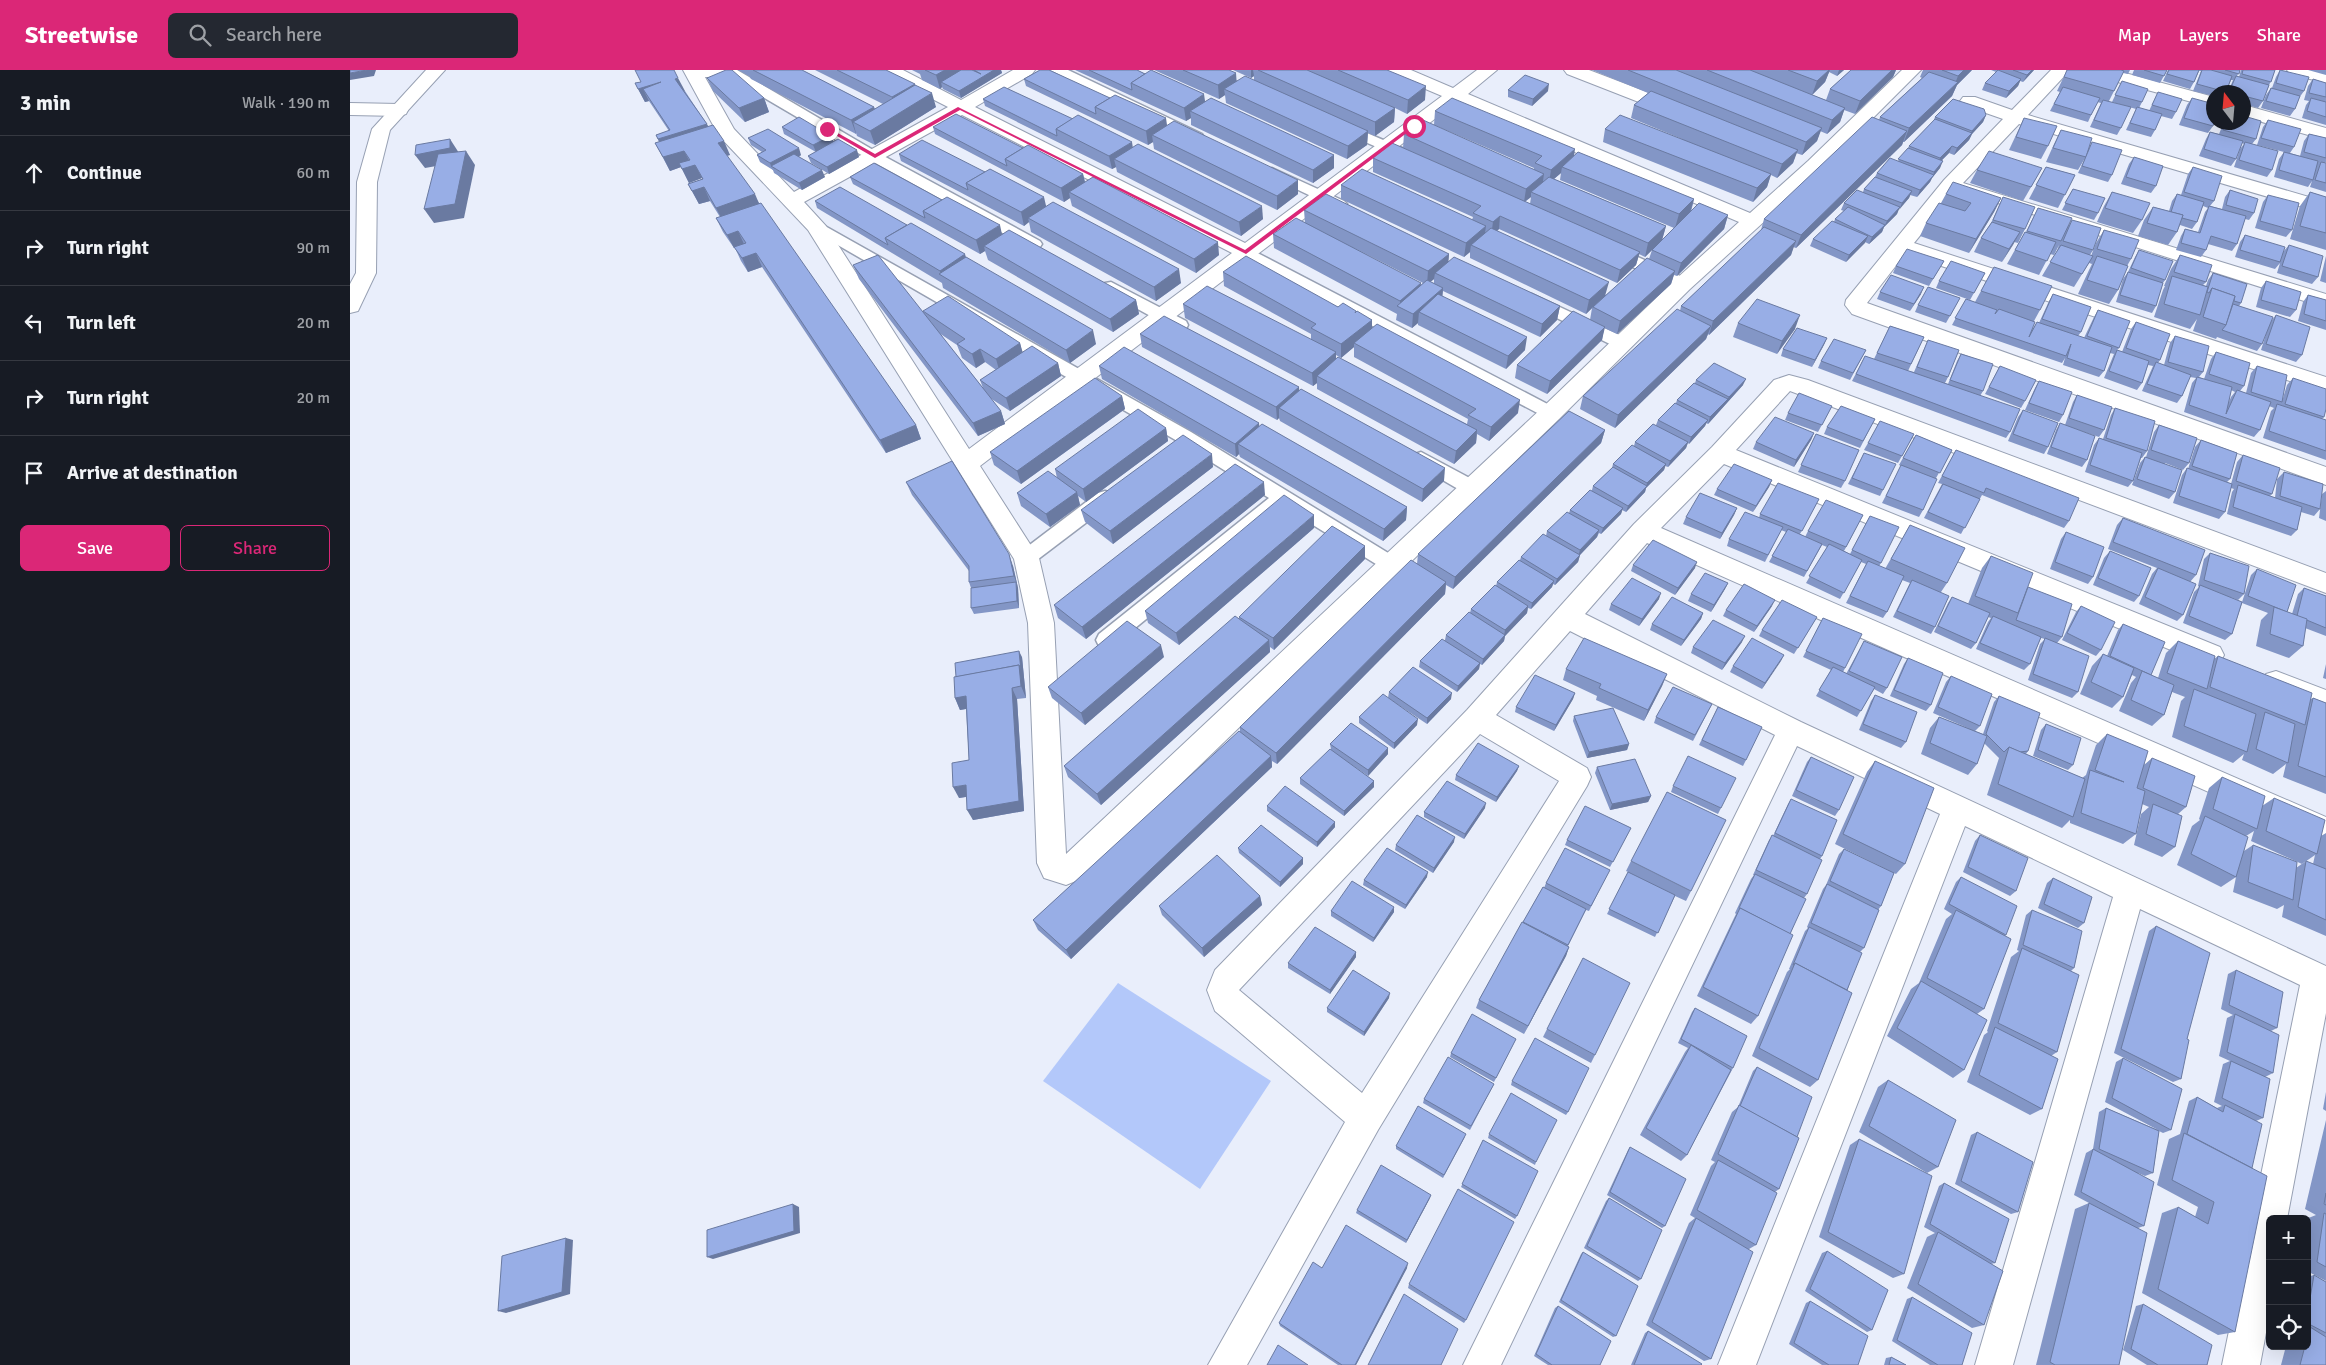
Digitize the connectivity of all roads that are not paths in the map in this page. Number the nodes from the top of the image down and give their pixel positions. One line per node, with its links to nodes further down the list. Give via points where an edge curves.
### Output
1 (436, 70): 19 (street)
2 (889, 70): 18 (street)
3 (1026, 70): 18 (street)
4 (1057, 70): 25 (lane)
5 (1396, 70): 14 (street)
6 (1488, 70): 14 (street)
7 (1573, 70): 23 (street)
8 (2060, 70): 22 (street)
9 (2094, 70): 16 (street)
10 (2296, 70): 13 (street)
11 (1909, 71): 35 (street, via 1851,118)
12 (693, 72): 27 (lane, via 732,73); 32 (street, via 726,132)
13 (2326, 78)
14 (1454, 95): 26 (street); 35 (street)
15 (1969, 101): 22 (street)
16 (2206, 101)
17 (350, 108): 19 (street)
18 (960, 108): 27 (street); 39 (street)
19 (399, 110): 45 (street, via 381,129 367,182 366,273)
20 (2251, 113): 24 (street)
21 (1324, 118): 26 (lane)
22 (2017, 118): 30 (street); 33 (street)
23 (1698, 119)
24 (2326, 134)
25 (1207, 142)
26 (1387, 146): 28 (lane); 31 (street)
27 (875, 157): 32 (street); 40 (lane)
28 (1414, 159)
29 (1260, 167): 31 (lane)
30 (1951, 184): 38 (street); 44 (street)
31 (1322, 197): 34 (lane); 39 (street)
32 (792, 201): 36 (street)
33 (2326, 208)
34 (1349, 210)
35 (1753, 221): 42 (street)
36 (816, 226): 49 (lane); 56 (street)
37 (1593, 242): 42 (lane)
38 (1900, 245): 50 (street); 57 (street, via 1857,300 1856,305 1860,309)
39 (1246, 252): 46 (street); 51 (lane)
40 (1050, 253)
41 (1102, 282): 46 (lane)
42 (1683, 284): 48 (street)
43 (1516, 292): 48 (lane)
44 (2326, 301)
45 (350, 306)
46 (1163, 315): 47 (lane); 49 (street)
47 (1197, 334)
48 (1622, 344): 51 (street)
49 (1081, 377): 52 (lane); 56 (street)
50 (2326, 385)
51 (1551, 413): 59 (street)
52 (1185, 437): 53 (lane); 60 (lane)
53 (1169, 449)
54 (1404, 450): 59 (lane)
55 (1720, 453): 61 (street); 64 (street, via 1782,385 1800,385); 67 (street)
56 (967, 463): 62 (street)
57 (2326, 476)
58 (1122, 486): 62 (lane)
59 (1472, 488): 63 (street)
60 (1283, 497): 63 (lane); 66 (lane)
61 (1643, 531): 65 (street); 71 (street)
62 (1026, 558): 63 (street, via 1052,684 1052,863 1055,868 1066,871)
63 (1391, 564)
64 (2326, 583)
65 (1566, 617): 68 (street); 69 (street)
66 (1090, 653)
67 (2326, 702)
68 (1477, 718): 74 (street, via 1577,777); 74 (street, via 1226,981 1222,990 1226,1000)
69 (1790, 730): 70 (street); 76 (street)
70 (1957, 809): 72 (street); 77 (street)
71 (2326, 831)
72 (2130, 891): 73 (street); 78 (street)
73 (2321, 980): 79 (street)
74 (1366, 1118): 75 (street)
75 (1227, 1365)
76 (1482, 1365)
77 (1737, 1365)
78 (1994, 1365)
79 (2241, 1365)

